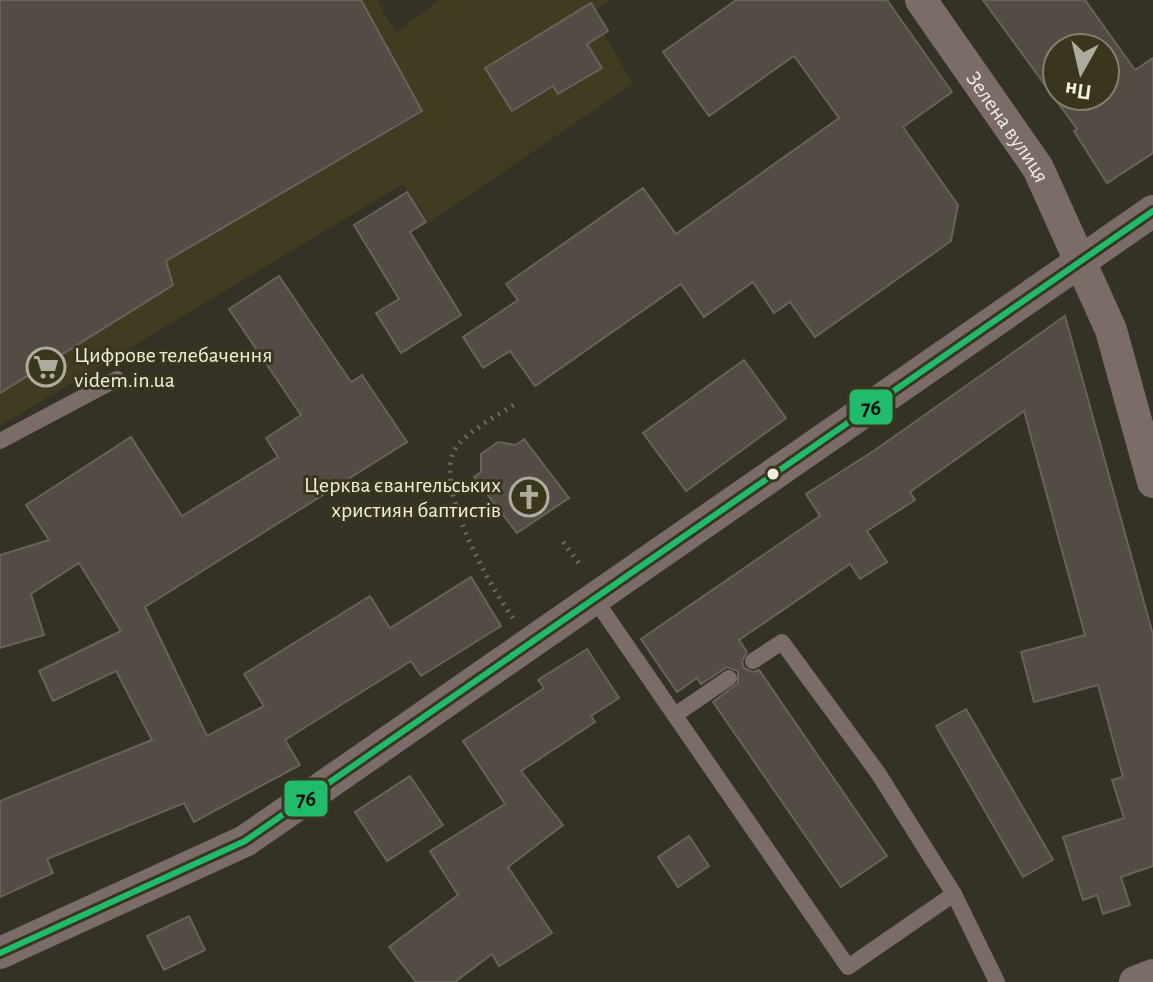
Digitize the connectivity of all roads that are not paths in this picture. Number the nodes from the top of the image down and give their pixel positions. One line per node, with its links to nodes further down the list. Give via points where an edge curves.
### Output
1 (921, 0): 3 (street, Зелена вулиця, via 1038,168)
2 (1153, 211): 3 (street)
3 (1080, 264): 6 (street, Зелена вулиця, via 1111,330); 7 (street)
4 (117, 379): 5 (lane)
5 (0, 441)
6 (1153, 482)
7 (591, 586): 10 (lane); 12 (street, via 245,841)
8 (753, 661): 11 (lane, via 782,642 878,773)
9 (729, 678): 10 (lane)
10 (675, 715): 11 (lane, via 848,967)
11 (954, 894): 14 (lane)
12 (0, 953)
13 (1153, 975): 15 (street)
14 (997, 982)
15 (1135, 982)

